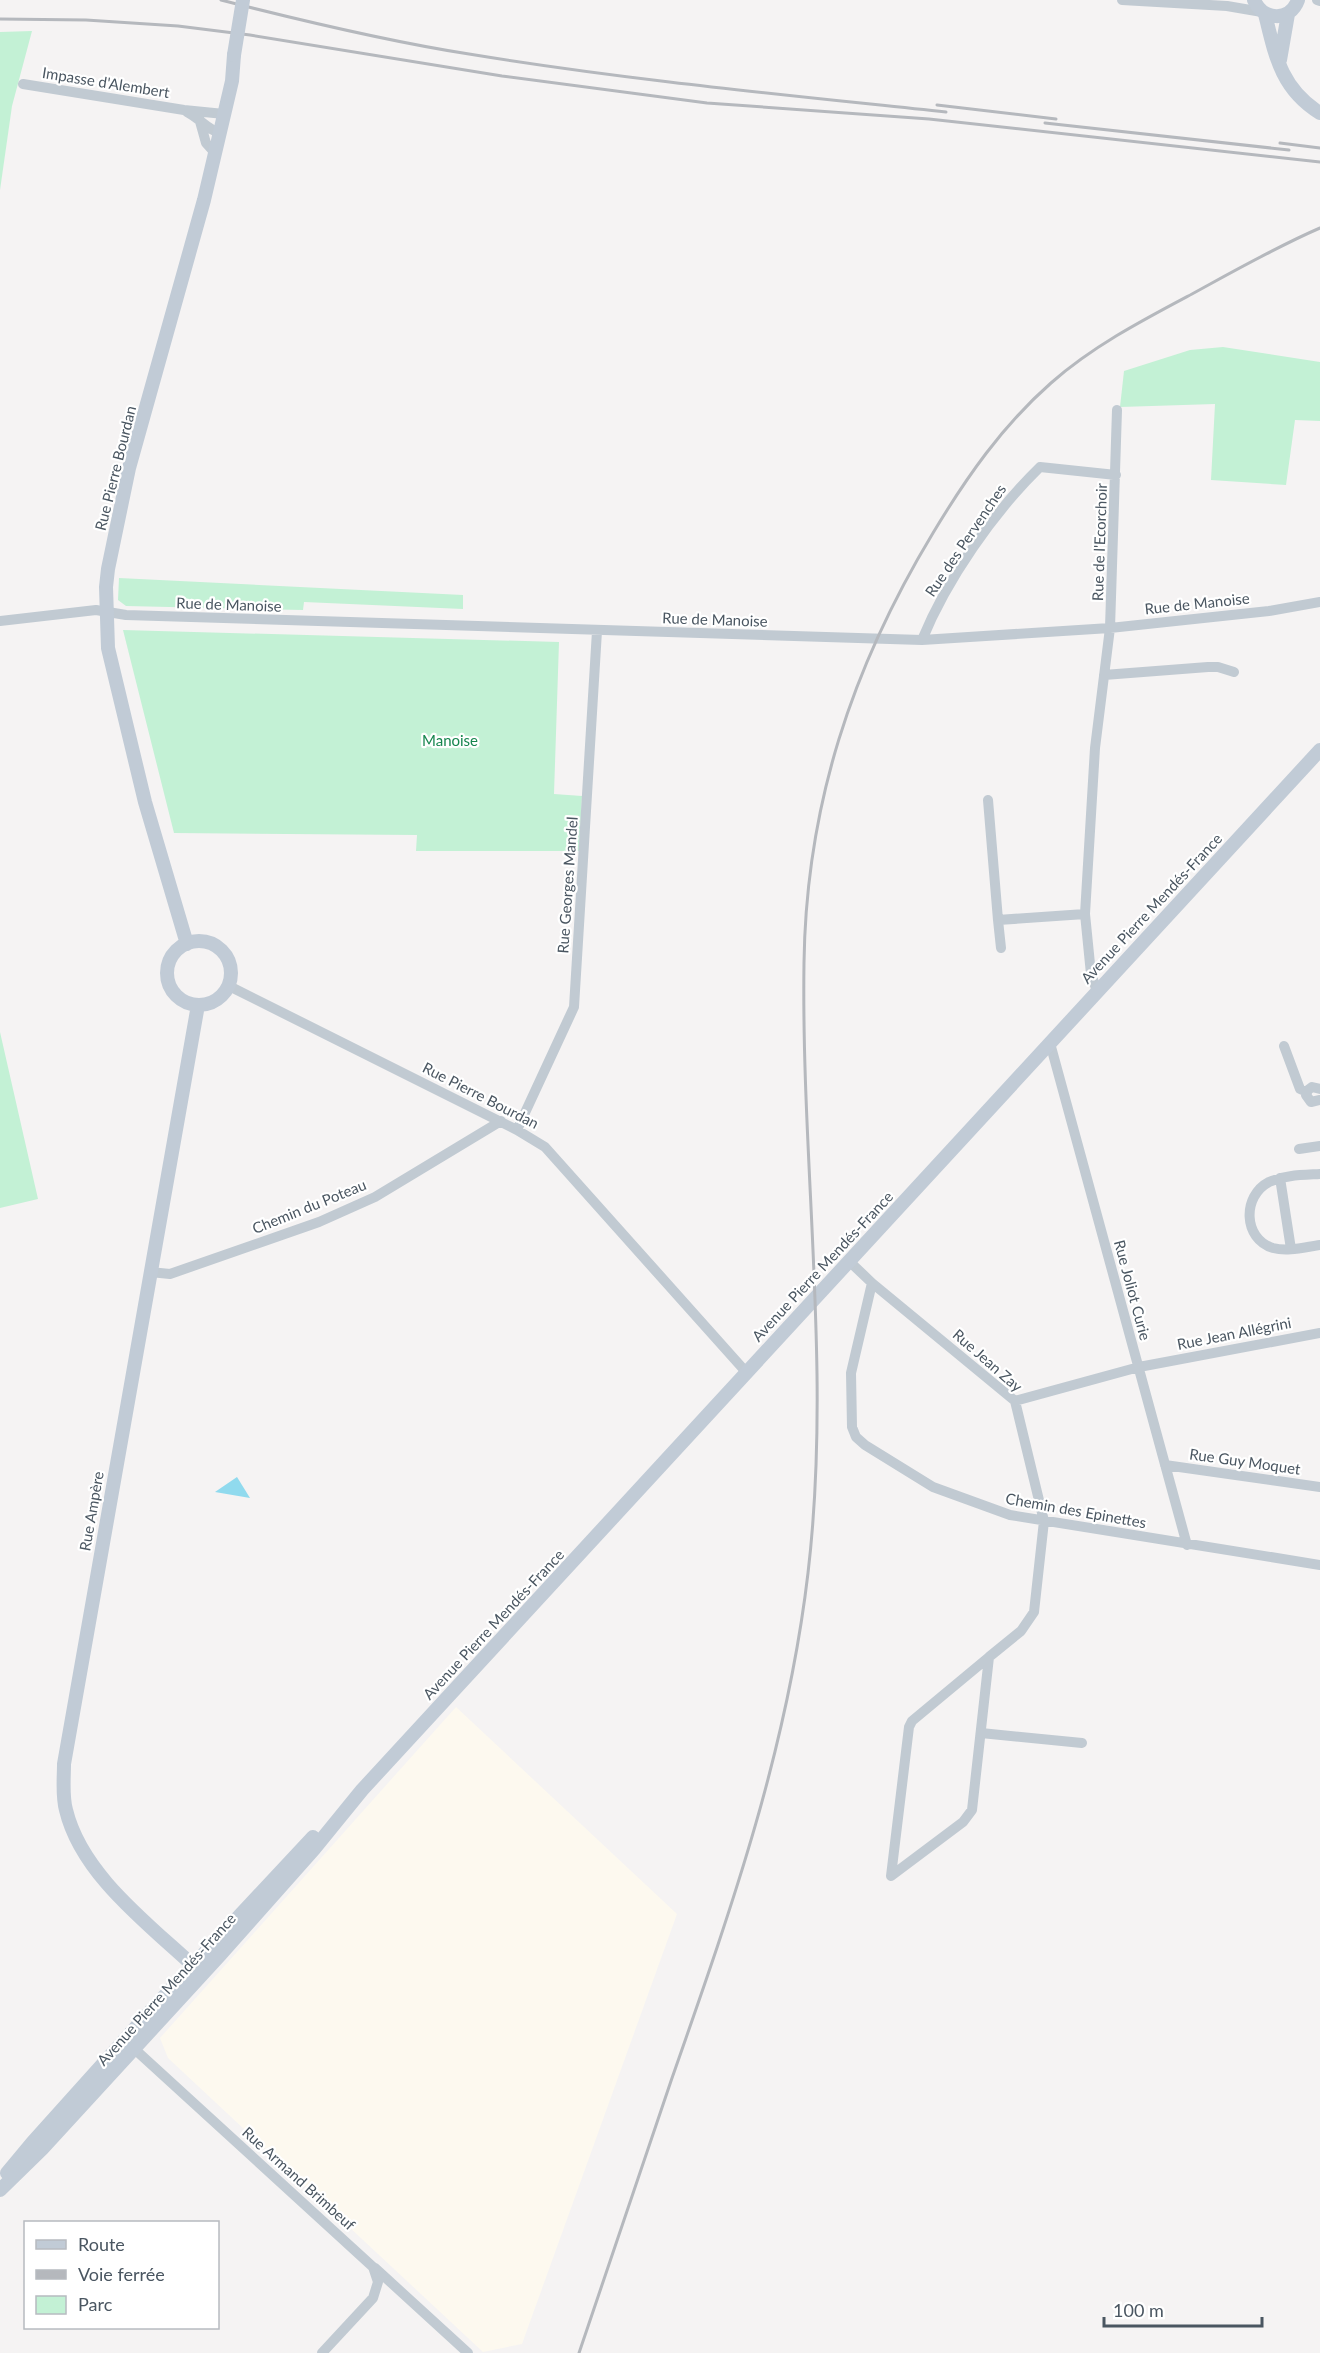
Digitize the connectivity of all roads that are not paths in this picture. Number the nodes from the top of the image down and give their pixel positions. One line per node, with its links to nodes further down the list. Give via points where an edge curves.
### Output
1 (243, 0): 13 (main road, Rue Pierre Bourdan, bridge)
2 (1122, 0): 6 (street)
3 (1242, 0): 6 (street)
4 (1254, 0): 7 (main road)
5 (1298, 0): 8 (main road)
6 (1223, 4): 7 (street)
7 (1263, 13): 8 (main road, via 1276,17); 9 (main road)
8 (1288, 14): 9 (main road)
9 (1279, 65): 12 (main road, via 1295,94)
10 (23, 84): 11 (street, Impasse d'Alembert)
11 (184, 110): 13 (street, Impasse d'Alembert); 14 (street, Impasse d'Alembert)
12 (1320, 112)
13 (224, 114): 15 (main road, Rue Pierre Bourdan)
14 (199, 118): 15 (street, Impasse d'Alembert); 16 (street, via 206,143)
15 (219, 133): 16 (main road, Rue Pierre Bourdan)
16 (214, 153): 20 (main road, Rue Pierre Bourdan, via 129,468 108,569)
17 (1117, 410): 18 (street, Rue de l'Ecorchoir)
18 (1116, 475): 22 (street, Rue de l'Ecorchoir); 24 (street, Rue des Pervenches, via 1040,467 982,537 944,594)
19 (1320, 602): 22 (street, Rue de Manoise)
20 (107, 612): 21 (street, Rue de Manoise); 23 (street, Rue de Manoise); 31 (main road, Rue Pierre Bourdan, via 108,648 142,791)
21 (0, 621)
22 (1110, 628): 24 (street, Rue de Manoise); 26 (street, Rue de l'Ecorchoir)
23 (597, 630): 24 (street, Rue de Manoise); 42 (street, Rue Georges Mandel, via 574,1007)
24 (922, 640)
25 (1234, 672): 26 (street, via 1208,667)
26 (1104, 675): 29 (street, Rue de l'Ecorchoir, via 1095,748)
27 (1320, 750): 34 (main road, Avenue Pierre Mendés-France)
28 (988, 800): 30 (street)
29 (1085, 914): 30 (street); 34 (street, Rue de l'Ecorchoir, via 1091,974)
30 (998, 920): 32 (street)
31 (187, 944): 33 (main road, via 205,942 222,951 231,967); 35 (main road, via 170,960 168,976 178,997)
32 (1001, 948)
33 (229, 986): 35 (main road, via 214,1001); 41 (street, Rue Pierre Bourdan)
34 (1097, 991): 36 (main road, Avenue Pierre Mendés-France)
35 (198, 1005): 50 (main road, Rue Ampère)
36 (1050, 1043): 49 (main road, Avenue Pierre Mendés-France); 53 (street, Rue Joliot Curie)
37 (1284, 1046): 39 (street, via 1300,1089)
38 (1319, 1087): 39 (street)
39 (1307, 1092): 40 (street, via 1311,1101)
40 (1320, 1100)
41 (501, 1121): 42 (street, Rue Pierre Bourdan); 50 (street, Chemin du Poteau, via 375,1197 319,1222 170,1274)
42 (517, 1130): 54 (street, Rue Pierre Bourdan, via 545,1147)
43 (1320, 1146): 44 (street)
44 (1299, 1149)
45 (1320, 1174): 46 (street)
46 (1280, 1178): 48 (street); 48 (street, via 1258,1190 1249,1221 1262,1242)
47 (1320, 1245): 48 (street)
48 (1291, 1250)
49 (849, 1261): 51 (street, Rue Jean Zay); 54 (main road, Avenue Pierre Mendés-France)
50 (150, 1272): 64 (main road, Rue Ampère, via 64,1764 65,1809 81,1848 112,1890)
51 (872, 1283): 55 (street, Rue Jean Zay); 58 (street, Chemin des Epinettes, via 851,1373 852,1427 856,1437 933,1487 999,1511)
52 (1320, 1333): 53 (street, Rue Jean Allégrini)
53 (1138, 1366): 55 (street, Rue Jean Allégrini); 56 (street, Rue Joliot Curie)
54 (746, 1372): 64 (main road, Avenue Pierre Mendés-France, via 349,1805 307,1842)
55 (1015, 1401): 58 (street, Rue Jean Zay)
56 (1165, 1465): 57 (street, Rue Guy Moquet); 59 (street, Rue Joliot Curie)
57 (1320, 1487)
58 (1044, 1521): 59 (street, Chemin des Epinettes); 61 (street, Rue Jean Zay, via 1034,1612 1021,1631)
59 (1187, 1545): 60 (street, Chemin des Epinettes)
60 (1320, 1565)
61 (989, 1657): 62 (street); 62 (street, Rue Jean Zay, via 909,1726 891,1876 970,1815)
62 (981, 1733): 63 (street)
63 (1082, 1743)
64 (201, 1966): 65 (main road, Avenue Pierre Mendés-France)
65 (129, 2044): 66 (main road, Avenue Pierre Mendés-France, via 32,2143); 67 (main road, Avenue Pierre Mendés-France, via 42,2149); 68 (street, Rue Armand Brimbeuf)
66 (0, 2182)
67 (0, 2190)
68 (373, 2267): 69 (street, via 378,2282 373,2298); 70 (street, Rue Armand Brimbeuf)
69 (322, 2353)
70 (468, 2353)

